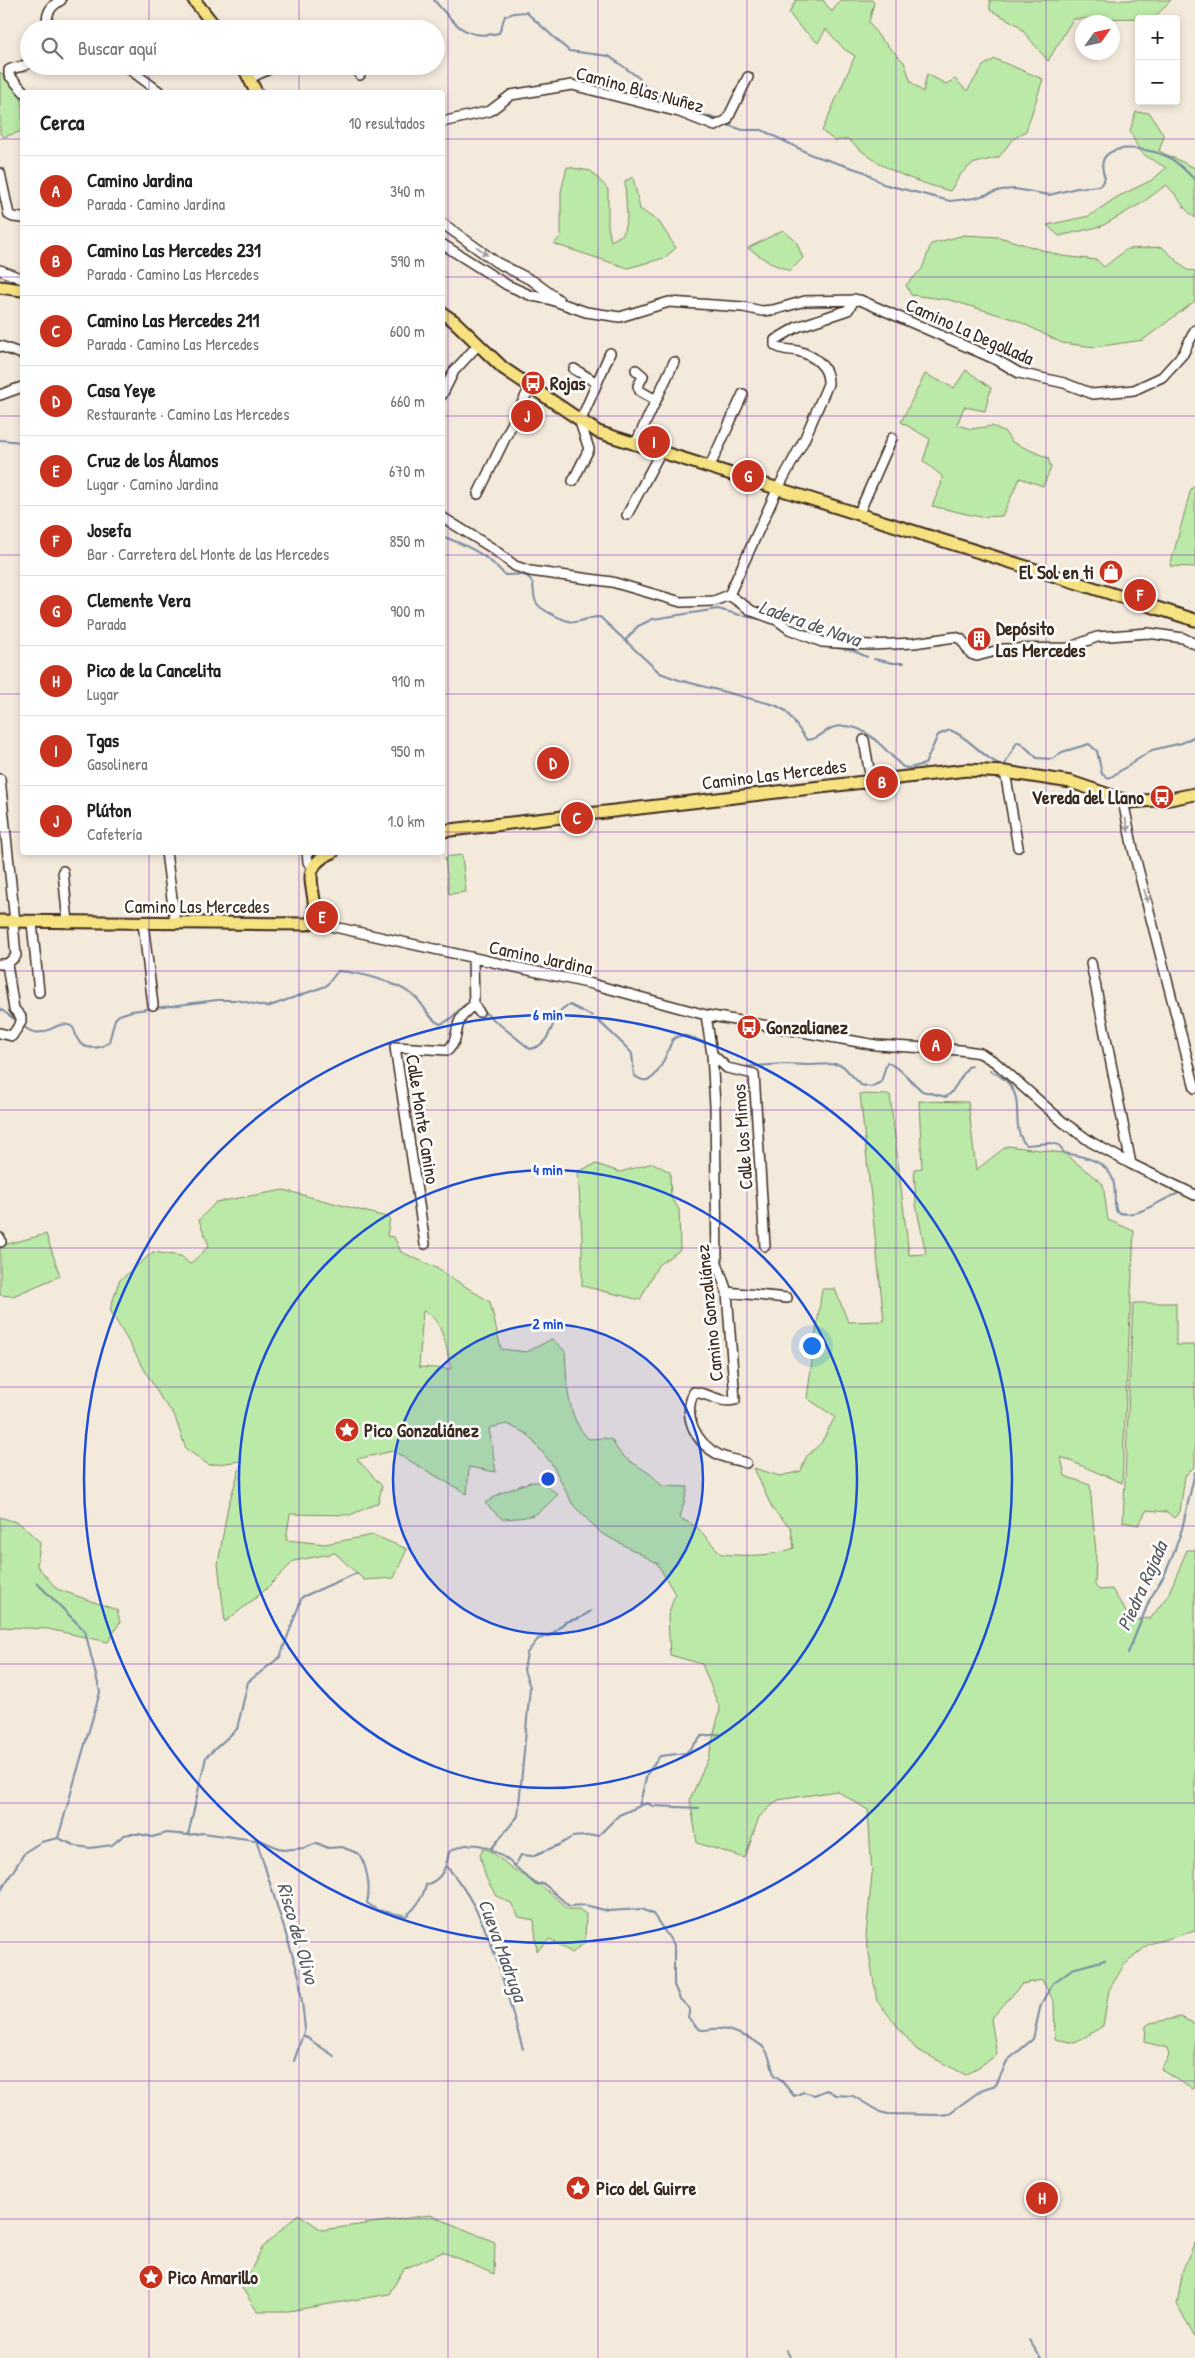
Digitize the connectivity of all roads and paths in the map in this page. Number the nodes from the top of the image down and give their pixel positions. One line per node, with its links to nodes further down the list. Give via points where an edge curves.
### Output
1 (61, 0): 3 (street, via 52,5)
2 (194, 0): 4 (main road)
3 (47, 20)
4 (210, 20)
5 (20, 67): 11 (street, via 8,70)
6 (137, 75): 12 (street)
7 (248, 75): 10 (main road)
8 (256, 75): 10 (street)
9 (748, 77): 14 (street, Camino Blas Nuñez, via 727,120 715,126 679,112 572,85 511,95 490,111)
10 (250, 78): 13 (main road)
11 (22, 90)
12 (157, 90)
13 (255, 90)
14 (445, 121)
15 (0, 173): 16 (street, via 9,214)
16 (20, 218)
17 (445, 225): 24 (street, one-way to 24)
18 (445, 246): 24 (street, via 507,285)
19 (0, 270): 20 (street)
20 (20, 278)
21 (0, 287): 22 (main road)
22 (20, 290)
23 (855, 299): 24 (street, via 805,301 762,311 670,302 620,317 586,312); 26 (street, Camino La Degollada, via 997,360 1010,370 1064,383 1093,394 1134,390 1162,377 1183,354); 47 (street, via 848,310 797,327 775,340 779,349 799,352 819,362 828,375 828,384 804,440)
24 (563, 304)
25 (445, 315): 27 (main road)
26 (1195, 330)
27 (478, 345): 35 (main road, via 503,368); 37 (street, via 454,371)
28 (0, 346): 29 (street)
29 (20, 353)
30 (610, 353): 34 (street)
31 (674, 362): 40 (street)
32 (574, 369): 34 (street)
33 (636, 370): 40 (street, via 642,376 638,386 640,391)
34 (597, 383): 41 (street)
35 (530, 386): 41 (main road); 48 (street)
36 (20, 388): 39 (street)
37 (445, 389)
38 (743, 394): 45 (street)
39 (0, 395)
40 (656, 400): 43 (street)
41 (580, 422): 43 (main road); 46 (street, via 589,449)
42 (892, 438): 50 (street)
43 (635, 445): 44 (main road)
44 (660, 453): 45 (main road); 49 (street)
45 (709, 468): 47 (main road)
46 (573, 480)
47 (777, 490): 50 (main road); 52 (street)
48 (478, 494)
49 (627, 515)
50 (858, 515): 53 (main road)
51 (445, 519): 52 (street, via 515,566 530,571 612,582 681,602 714,601)
52 (729, 595): 54 (street, via 752,611 822,642 871,645 956,637 971,654 977,656 1003,649 1068,648 1097,637 1148,633 1184,638)
53 (1195, 620)
54 (1195, 644)
55 (864, 740): 58 (street)
56 (1005, 772): 58 (main road, Camino Las Mercedes, via 967,770); 60 (main road, Camino Las Mercedes, via 1071,782); 62 (street)
57 (0, 779): 69 (street)
58 (870, 781): 61 (main road, Camino Las Mercedes)
59 (1195, 794): 60 (main road, Camino Las Mercedes, via 1170,799)
60 (1123, 801): 83 (street, one-way to 83)
61 (445, 831)
62 (1018, 847)
63 (166, 855): 70 (street)
64 (307, 855): 66 (street, via 308,862)
65 (326, 855): 66 (main road)
66 (313, 866): 71 (main road, via 310,880)
67 (63, 870): 73 (street)
68 (0, 921): 69 (main road, Camino Las Mercedes)
69 (14, 922): 72 (main road, Camino Las Mercedes); 77 (street, via 16,956)
70 (174, 922): 71 (main road, Camino Las Mercedes); 74 (main road, Camino Las Mercedes)
71 (312, 922): 75 (street, Camino Jardina)
72 (32, 923): 73 (main road, Camino Las Mercedes); 78 (street)
73 (68, 923): 74 (main road, Camino Las Mercedes)
74 (143, 923): 79 (street)
75 (473, 959): 80 (street, Camino Jardina, via 592,984); 86 (street, Calle Monte Canino, via 476,1009 463,1012 453,1045 448,1050 395,1047)
76 (1092, 963): 84 (street)
77 (3, 964): 81 (street, via 14,1009 21,1017 12,1036)
78 (39, 992)
79 (153, 1005)
80 (706, 1015): 82 (street, Camino Gonzaliánez); 84 (street, Camino Jardina, via 876,1044 980,1054 995,1062 1063,1122)
81 (0, 1033)
82 (712, 1054): 87 (street, Calle los Mimos, via 726,1068 754,1074); 88 (street, Camino Gonzaliánez, via 717,1263)
83 (1195, 1088)
84 (1131, 1164): 85 (street, Camino Jardina)
85 (1195, 1195)
86 (425, 1244)
87 (764, 1246)
88 (727, 1292): 89 (street); 90 (street, Camino Gonzaliánez, via 735,1400 727,1402 703,1392 694,1392 690,1399 690,1425 719,1455)
89 (787, 1298)
90 (746, 1463)

